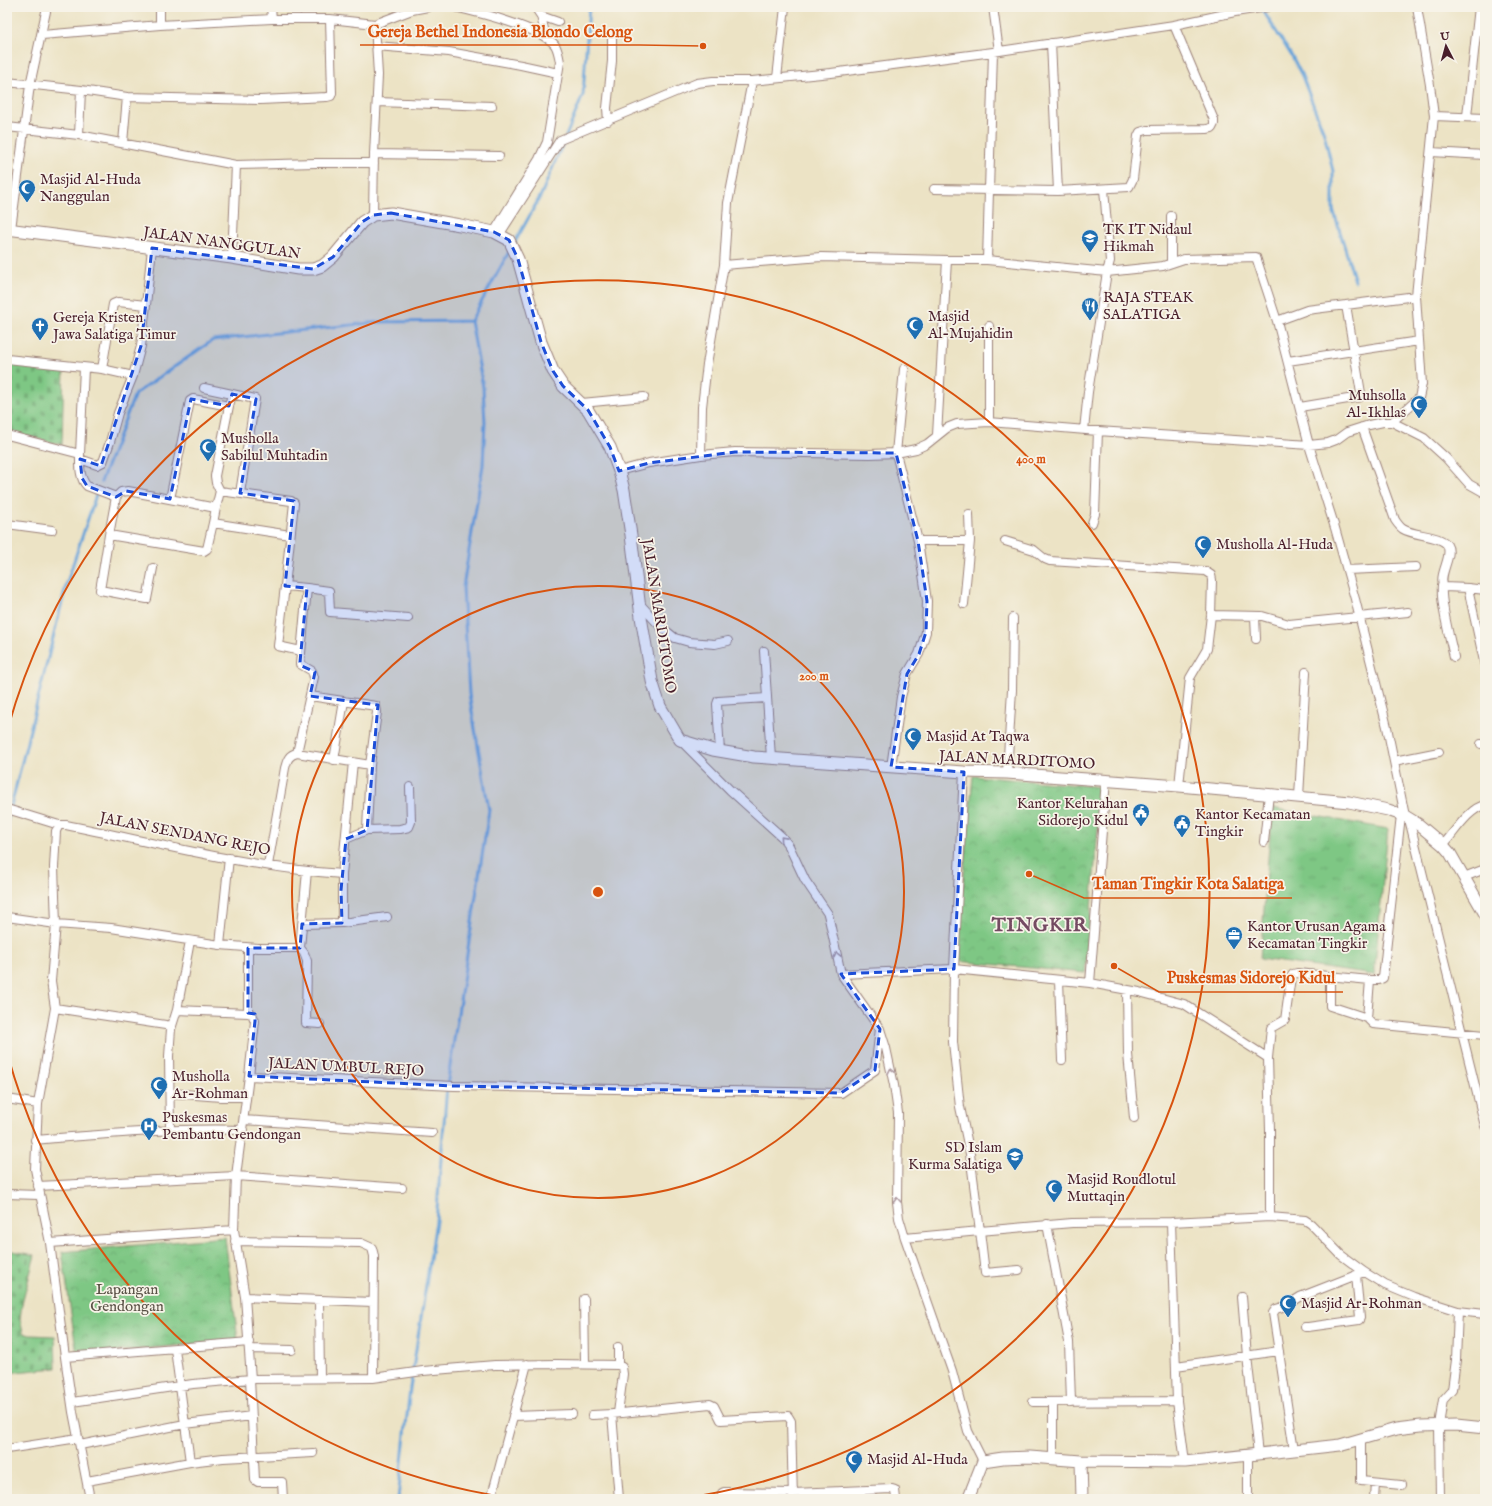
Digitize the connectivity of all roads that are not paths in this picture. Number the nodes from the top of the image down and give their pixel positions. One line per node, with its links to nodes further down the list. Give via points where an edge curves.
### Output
1 (47, 7): 19 (street)
2 (160, 7): 17 (street)
3 (271, 7): 13 (street)
4 (428, 7): 16 (street, via 412,10)
5 (455, 7): 21 (street, via 520,26)
6 (535, 7): 12 (street)
7 (785, 7): 26 (street)
8 (993, 7): 24 (street)
9 (1267, 7): 18 (street)
10 (1417, 7): 34 (street)
11 (1479, 7): 35 (street)
12 (541, 16): 15 (street); 21 (street)
13 (272, 19): 14 (street); 17 (street)
14 (330, 19): 16 (street); 31 (street, via 332,93 329,97 260,100)
15 (558, 22)
16 (375, 24): 23 (street)
17 (160, 25): 19 (street)
18 (1174, 25): 22 (street); 48 (street, via 1214,120 1213,126 1207,129 1140,132 1131,186)
19 (42, 34): 29 (street)
20 (612, 36): 37 (street)
21 (546, 38): 25 (street, via 556,46 560,62)
22 (1051, 43): 24 (street); 50 (street)
23 (376, 46): 25 (street, via 449,52); 32 (street)
24 (996, 51): 26 (street); 49 (street)
25 (558, 73): 54 (street, via 547,142)
26 (777, 78): 27 (street)
27 (752, 81): 37 (street, via 697,83); 60 (street, via 728,203)
28 (7, 82): 29 (street)
29 (30, 85): 30 (street); 39 (street)
30 (81, 90): 31 (street); 40 (street)
31 (127, 97): 41 (street)
32 (377, 102): 33 (street); 45 (street)
33 (492, 106)
34 (1434, 116): 35 (street); 42 (street)
35 (1467, 116): 36 (street)
36 (1485, 118)
37 (608, 120): 54 (street, via 560,140)
38 (7, 127): 39 (street)
39 (24, 128): 40 (street); 53 (street)
40 (79, 135): 41 (street)
41 (122, 143): 46 (street)
42 (1431, 152): 43 (street); 62 (street)
43 (1485, 155)
44 (499, 156): 45 (street)
45 (374, 159): 46 (street); 51 (street)
46 (236, 165): 56 (street)
47 (934, 189): 49 (street)
48 (1104, 189): 50 (street); 61 (street, via 1110,261)
49 (988, 191): 50 (street); 58 (street)
50 (1058, 191)
51 (374, 215): 54 (street, via 391,213); 56 (street, JALAN NANGGULAN, via 362,222 333,257 322,266 313,269 298,269)
52 (1171, 216): 59 (street)
53 (9, 229): 55 (street, JALAN NANGGULAN)
54 (496, 233): 78 (street, via 509,240 518,259 544,350 554,371 563,386)
55 (152, 248): 56 (street, JALAN NANGGULAN); 63 (street)
56 (232, 258)
57 (947, 260): 58 (street); 60 (street, via 821,257); 86 (street)
58 (987, 260): 61 (street)
59 (1171, 263): 61 (street); 65 (street, via 1184,259 1257,257)
60 (724, 265): 90 (street, via 706,371)
61 (1107, 272): 84 (street)
62 (1416, 296): 64 (street); 67 (street)
63 (146, 305): 72 (street, via 118,302 113,304); 74 (street, via 141,346)
64 (1346, 305): 65 (street, via 1307,310); 68 (street)
65 (1277, 320): 70 (street)
66 (989, 326): 81 (street)
67 (1419, 341): 68 (street); 82 (street, via 1422,384 1419,398)
68 (1353, 351): 70 (street); 80 (street, via 1360,397)
69 (7, 359): 71 (street)
70 (1288, 361): 80 (street)
71 (84, 368): 72 (street); 91 (street)
72 (102, 369): 74 (street)
73 (904, 369): 89 (street)
74 (133, 376): 91 (street, via 118,412 103,462 97,465)
75 (204, 388): 76 (street)
76 (232, 394): 79 (street); 94 (street, via 256,399)
77 (644, 397): 78 (street)
78 (582, 403): 92 (street, via 610,447)
79 (229, 406): 93 (street, via 215,476); 97 (street, via 193,399 190,401)
80 (1300, 407): 88 (street)
81 (989, 422): 84 (street); 86 (street, via 956,424)
82 (1392, 422): 83 (street); 95 (street, via 1424,438 1469,484)
83 (1362, 427): 88 (street, via 1328,443); 112 (street, via 1395,520 1402,528 1415,534 1441,539 1447,544 1449,551)
84 (1084, 430): 85 (street)
85 (1098, 431): 88 (street); 102 (street, via 1095,514)
86 (937, 435): 89 (street, via 916,449)
87 (7, 436): 91 (street)
88 (1309, 444): 111 (street)
89 (896, 452): 90 (street, via 735,452); 106 (street)
90 (701, 455): 92 (street, via 649,463)
91 (80, 457): 96 (street, via 82,478 87,486)
92 (619, 472): 117 (street, JALAN MARDITOMO, via 624,490)
93 (220, 491): 94 (street); 98 (street)
94 (240, 493): 105 (street, via 292,501 294,503)
95 (1485, 493)
96 (116, 497): 97 (street, via 119,492 126,491); 104 (street)
97 (170, 500): 98 (street)
98 (216, 508): 100 (street)
99 (969, 514): 107 (street)
100 (213, 523): 104 (street, via 207,549 204,551); 105 (street)
101 (7, 524): 103 (street)
102 (1092, 524)
103 (52, 530)
104 (108, 535): 110 (street, via 100,590 146,600)
105 (290, 535): 113 (street)
106 (918, 541): 107 (street); 144 (street, via 927,601 926,632 919,654 907,674 901,696)
107 (970, 541): 118 (street)
108 (1004, 541): 120 (street, via 1034,550 1050,561 1205,571 1211,575 1212,580)
109 (1416, 567): 111 (street)
110 (153, 568)
111 (1347, 570): 122 (street)
112 (1442, 584): 115 (street, via 1446,588); 129 (street, via 1441,591)
113 (285, 586): 114 (street); 127 (street, via 278,646)
114 (307, 588): 123 (street, via 328,590 330,612); 127 (street)
115 (1468, 588): 116 (street); 130 (street)
116 (1485, 590)
117 (640, 602): 126 (street, via 660,626 675,638 715,644); 135 (street, JALAN MARDITOMO, via 655,695)
118 (964, 604)
119 (1408, 612): 122 (street)
120 (1211, 615): 121 (street); 148 (street, via 1206,649 1190,678)
121 (1254, 616): 122 (street, via 1289,624); 125 (street)
122 (1359, 616): 141 (street)
123 (408, 618)
124 (1013, 618): 146 (street)
125 (1256, 639)
126 (728, 641)
127 (301, 650): 132 (street, via 300,664 314,673)
128 (764, 651): 133 (street)
129 (1454, 657)
130 (1485, 666)
131 (1306, 672): 151 (street)
132 (310, 696): 134 (street); 136 (street)
133 (767, 698): 137 (street, via 718,701); 139 (street)
134 (344, 701): 140 (street); 143 (street, via 377,707)
135 (680, 740): 137 (street, JALAN MARDITOMO); 177 (street, one-way to 135, via 828,914 805,880 789,846)
136 (297, 752): 140 (street); 161 (street, via 291,754 285,768)
137 (720, 752): 139 (street, JALAN MARDITOMO)
138 (1439, 752): 141 (street)
139 (771, 758): 144 (street, JALAN MARDITOMO)
140 (334, 760): 142 (street)
141 (1394, 761): 154 (street)
142 (353, 762): 143 (street); 157 (street)
143 (370, 765): 156 (street)
144 (891, 768): 145 (street, JALAN MARDITOMO)
145 (964, 772): 146 (street, JALAN MARDITOMO); 176 (street)
146 (1007, 773): 147 (street, JALAN MARDITOMO)
147 (1106, 780): 148 (street, JALAN MARDITOMO); 181 (street)
148 (1179, 786): 150 (street, JALAN MARDITOMO)
149 (410, 787): 156 (street, via 410,826 400,829)
150 (1269, 794): 151 (street, JALAN MARDITOMO); 158 (street)
151 (1299, 797): 154 (street, JALAN MARDITOMO, via 1349,802 1388,810)
152 (1485, 805): 159 (street, via 1471,812)
153 (11, 810): 155 (street, JALAN SENDANG REJO)
154 (1405, 817): 159 (street, JALAN MARDITOMO, via 1418,824); 180 (street, via 1383,978); 190 (street)
155 (59, 825): 160 (street, JALAN SENDANG REJO); 170 (street, via 56,831 54,867)
156 (367, 830): 157 (street)
157 (346, 839): 164 (street)
158 (1264, 842)
159 (1443, 845): 165 (street, JALAN MARDITOMO)
160 (229, 858): 161 (street, JALAN SENDANG REJO); 173 (street)
161 (268, 865): 163 (street, JALAN SENDANG REJO)
162 (1485, 869): 165 (street)
163 (307, 871): 164 (street, JALAN SENDANG REJO); 171 (street)
164 (342, 874): 169 (street)
165 (1464, 877): 166 (street, JALAN MARDITOMO)
166 (1485, 914)
167 (7, 917): 170 (street)
168 (387, 917): 169 (street)
169 (342, 923): 171 (street)
170 (56, 924): 172 (street, via 111,928); 183 (street, via 51,981)
171 (302, 924): 175 (street)
172 (190, 941): 173 (street); 184 (street)
173 (220, 945): 174 (street)
174 (248, 948): 175 (street); 185 (street)
175 (300, 948): 187 (street, via 307,961 306,1023)
176 (954, 969): 177 (street); 179 (street); 215 (street, via 953,1042 960,1107 970,1154)
177 (841, 974): 189 (street)
178 (1330, 976): 180 (street); 186 (street, via 1330,1006); 192 (street, via 1297,973 1292,975 1285,1020 1271,1028)
179 (1059, 980): 181 (street); 193 (street)
180 (1370, 980): 186 (street)
181 (1090, 983): 182 (street)
182 (1127, 990): 192 (street, via 1184,1004); 199 (street, via 1128,1054)
183 (55, 1008): 188 (street); 198 (street)
184 (177, 1010): 185 (street); 188 (street)
185 (248, 1013): 194 (street, via 252,1014 255,1021)
186 (1367, 1018): 190 (street, via 1373,1024)
187 (320, 1024)
188 (172, 1026): 195 (street, via 169,1056)
189 (880, 1029): 194 (street, JALAN UMBUL REJO, via 875,1070 841,1093 454,1086); 216 (street, one-way to 189, via 897,1202 898,1113)
190 (1463, 1034): 191 (street); 201 (street)
191 (1485, 1035)
192 (1268, 1058): 211 (street)
193 (1062, 1060)
194 (249, 1076): 196 (street, JALAN UMBUL REJO)
195 (170, 1093): 196 (street); 202 (street)
196 (246, 1097): 200 (street, JALAN UMBUL REJO)
197 (8, 1099): 198 (street)
198 (38, 1104): 205 (street)
199 (1134, 1118)
200 (244, 1120): 203 (street, JALAN UMBUL REJO); 204 (street)
201 (1485, 1126)
202 (170, 1130): 203 (street); 205 (street)
203 (243, 1130): 206 (street, JALAN UMBUL REJO)
204 (432, 1133)
205 (35, 1140): 207 (street)
206 (236, 1176): 207 (street); 208 (street); 214 (street, JALAN UMBUL REJO)
207 (38, 1186): 210 (street)
208 (402, 1188)
209 (7, 1194): 210 (street)
210 (39, 1195): 218 (street)
211 (1270, 1217): 212 (street); 220 (street, via 1305,1220)
212 (1171, 1222): 213 (street); 239 (street)
213 (1047, 1224): 215 (street); 248 (street, via 1069,1342)
214 (234, 1230): 217 (street, JALAN UMBUL REJO); 218 (street)
215 (980, 1231): 216 (street); 219 (street, via 985,1273)
216 (905, 1238): 267 (street, via 952,1371 968,1430)
217 (235, 1241): 221 (street, JALAN UMBUL REJO); 225 (street, via 361,1243 368,1246 372,1248 374,1256)
218 (50, 1243): 235 (street)
219 (1019, 1270)
220 (1360, 1273): 226 (street, via 1414,1297); 228 (street, via 1359,1320); 233 (street, via 1276,1309 1273,1313)
221 (245, 1297): 223 (street); 229 (street, JALAN UMBUL REJO)
222 (1242, 1297): 234 (street)
223 (319, 1300): 225 (street); 240 (street)
224 (584, 1300): 237 (street)
225 (373, 1302): 241 (street)
226 (1458, 1311): 227 (street); 255 (street, via 1452,1390 1443,1400)
227 (1485, 1314)
228 (1305, 1327)
229 (249, 1346): 231 (street); 232 (street); 242 (street, JALAN UMBUL REJO)
230 (618, 1347): 238 (street)
231 (175, 1349): 235 (street); 243 (street)
232 (292, 1350)
233 (1279, 1351): 234 (street); 260 (street)
234 (1247, 1356): 239 (street); 262 (street)
235 (65, 1357): 245 (street)
236 (527, 1364): 237 (street); 241 (street, via 423,1371); 253 (street)
237 (585, 1364): 238 (street)
238 (618, 1365): 250 (street, via 623,1370)
239 (1176, 1366): 244 (street)
240 (320, 1378): 241 (street); 242 (street)
241 (373, 1378)
242 (251, 1379): 243 (street); 252 (street, JALAN UMBUL REJO)
243 (180, 1386): 245 (street); 254 (street)
244 (1176, 1401): 248 (street); 268 (street)
245 (72, 1402): 258 (street)
246 (1033, 1402): 247 (street)
247 (1053, 1402): 248 (street); 264 (street)
248 (1071, 1402)
249 (572, 1414): 253 (street)
250 (615, 1414): 251 (street); 272 (street, via 710,1404 714,1406 721,1420 788,1416 791,1421); 276 (street)
251 (592, 1415)
252 (252, 1416): 254 (street); 263 (street, JALAN UMBUL REJO)
253 (513, 1416): 275 (street)
254 (184, 1424): 258 (street); 266 (street)
255 (1439, 1425): 256 (street); 257 (street, via 1396,1429); 283 (street)
256 (1485, 1428)
257 (1361, 1440): 260 (street); 270 (street, via 1360,1480)
258 (79, 1442): 259 (street); 269 (street)
259 (7, 1449)
260 (1294, 1450): 262 (street)
261 (313, 1453): 263 (street)
262 (1253, 1455): 268 (street); 281 (street)
263 (255, 1456): 266 (street); 274 (street, JALAN UMBUL REJO, via 256,1481 282,1482)
264 (1053, 1459): 265 (street); 267 (street, via 1018,1457)
265 (1082, 1461): 268 (street); 280 (street)
266 (190, 1462): 269 (street)
267 (983, 1462): 279 (street)
268 (1184, 1462)
269 (86, 1481): 273 (street)
270 (1375, 1483): 271 (street); 282 (street)
271 (1401, 1485)
272 (793, 1496): 277 (street, via 724,1492); 278 (street, via 892,1488 895,1490)
273 (90, 1499)
274 (283, 1499)
275 (491, 1499)
276 (620, 1499)
277 (721, 1499)
278 (896, 1499)
279 (968, 1499)
280 (1082, 1499)
281 (1248, 1499)
282 (1374, 1499)
283 (1440, 1499)

